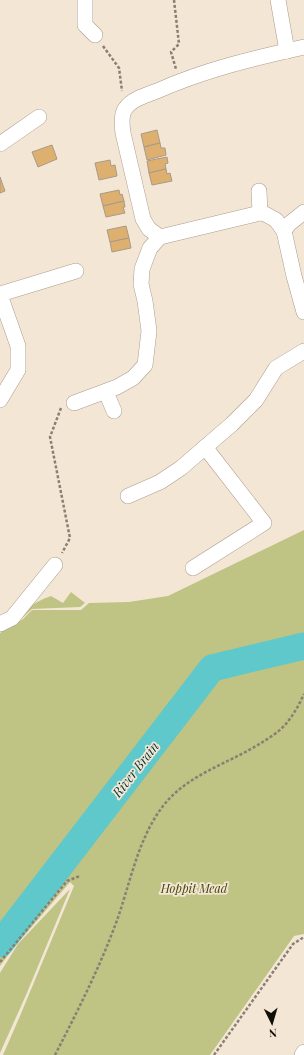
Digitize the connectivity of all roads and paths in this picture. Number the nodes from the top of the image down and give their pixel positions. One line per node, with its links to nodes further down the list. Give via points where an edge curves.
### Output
1 (84, 0): 4 (street, via 85,25)
2 (174, 0): 7 (path, via 179,44 171,52)
3 (278, 0): 6 (street)
4 (95, 35): 8 (path, via 119,68)
5 (304, 47): 6 (street)
6 (288, 51): 7 (street, via 229,65)
7 (179, 81): 8 (street, via 135,100)
8 (125, 109): 15 (street, via 123,133 143,220 149,229)
9 (39, 117): 10 (street)
10 (0, 144)
11 (258, 191): 13 (street)
12 (304, 212): 14 (street)
13 (260, 213): 14 (street, via 276,220); 15 (street)
14 (284, 231): 18 (street)
15 (160, 237): 20 (street, via 150,248 142,269 141,284 146,301 149,331 145,365 133,378)
16 (76, 271): 17 (street)
17 (0, 294): 21 (street, via 18,346 18,370)
18 (304, 312)
19 (304, 351): 24 (street, via 276,368 256,400)
20 (106, 392): 22 (street); 23 (street)
21 (0, 400)
22 (74, 403): 26 (path, via 62,404 50,437 70,538)
23 (114, 412)
24 (204, 447): 25 (street, via 160,482); 27 (street, via 264,523)
25 (128, 496)
26 (55, 565): 28 (street, via 48,584 12,618)
27 (193, 568)
28 (0, 624)
29 (304, 694): 34 (path, via 288,722 274,735 192,780 163,807 144,840 102,960)
30 (80, 876): 32 (path, via 67,881)
31 (304, 936): 35 (path, via 293,944)
32 (0, 962)
33 (304, 1052): 36 (street)
34 (55, 1055)
35 (214, 1055)
36 (302, 1055)

